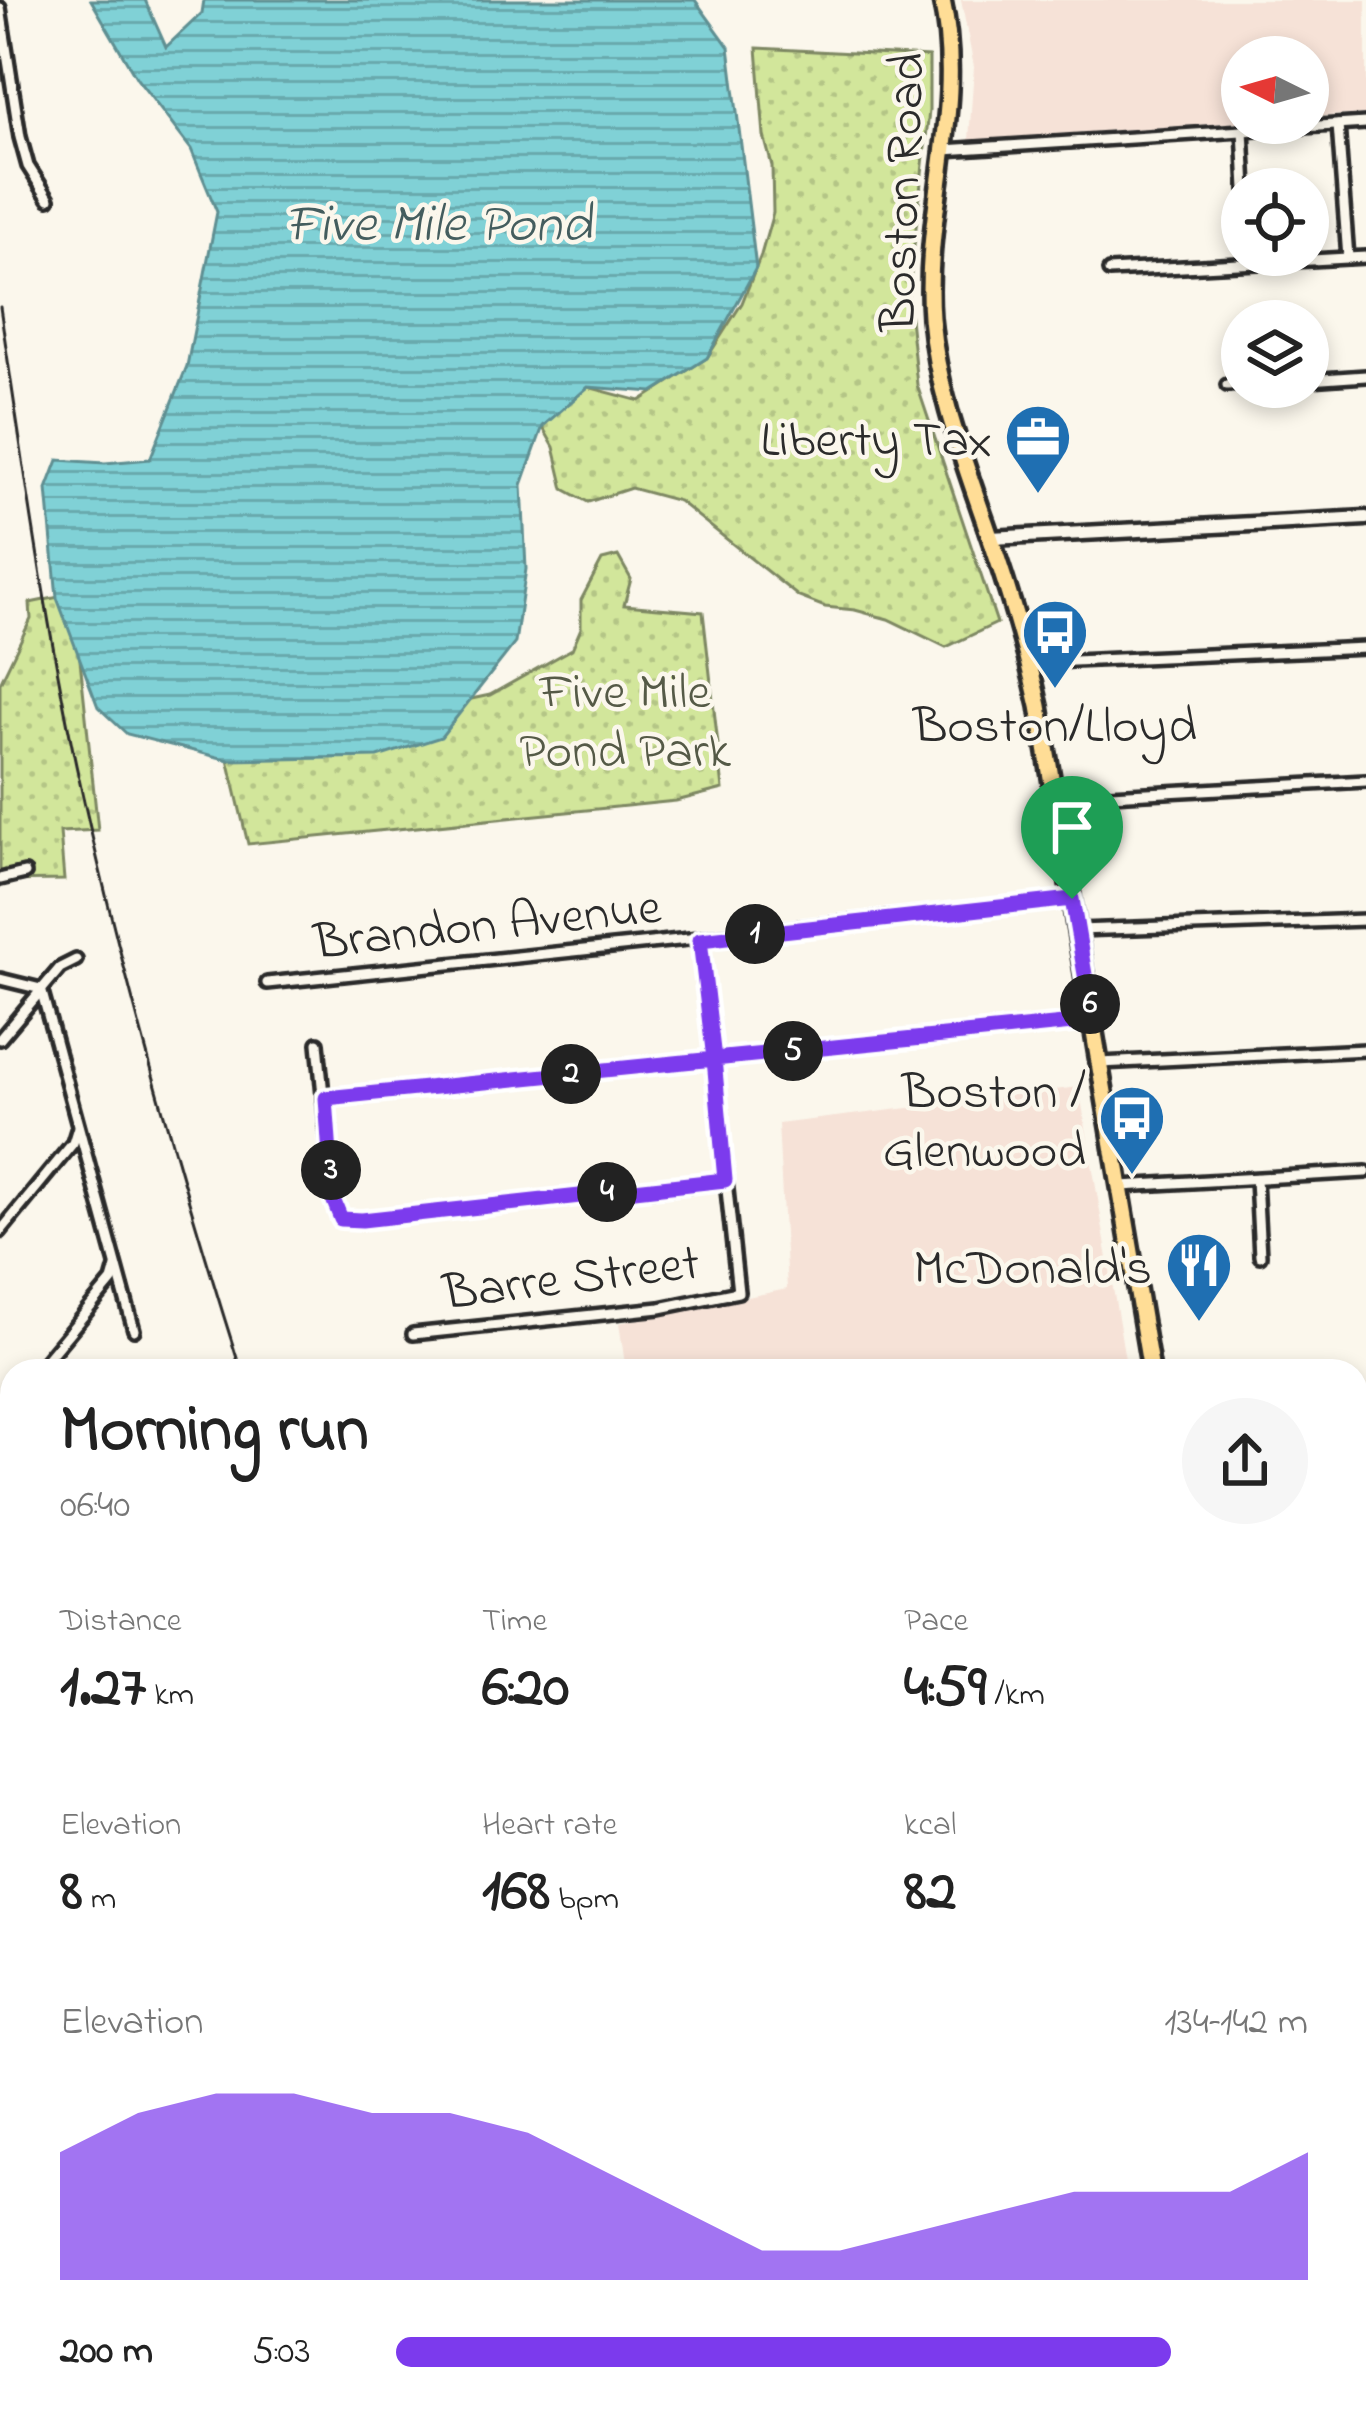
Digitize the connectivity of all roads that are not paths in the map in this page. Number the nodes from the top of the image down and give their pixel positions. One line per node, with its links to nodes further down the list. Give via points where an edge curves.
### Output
1 (942, 0): 7 (main road, Boston Road, via 950,74)
2 (0, 8): 8 (street, via 20,137)
3 (1366, 123): 4 (street)
4 (1339, 125): 5 (street); 11 (street)
5 (1329, 126)
6 (1221, 131): 7 (street)
7 (944, 150): 17 (main road, Boston Road, via 931,250 935,348)
8 (49, 199)
9 (1366, 257): 11 (street)
10 (1329, 258): 11 (street)
11 (1348, 258)
12 (1221, 261): 13 (street)
13 (1108, 271)
14 (1366, 376): 15 (street)
15 (1329, 379)
16 (1366, 518): 17 (street)
17 (991, 538): 19 (main road, Boston Road)
18 (1366, 648): 19 (street)
19 (1029, 663): 21 (main road, Boston Road)
20 (1366, 781): 21 (street)
21 (1055, 798): 24 (main road, Boston Road)
22 (26, 873): 23 (street)
23 (0, 879)
24 (1072, 899): 26 (main road, Boston Road); 27 (street, Brandon Avenue)
25 (1366, 920): 26 (street)
26 (1077, 930): 32 (main road, Boston Road)
27 (700, 940): 30 (street, Brandon Avenue); 36 (street)
28 (76, 959): 31 (street)
29 (0, 979): 31 (street)
30 (267, 983)
31 (41, 988): 33 (street); 39 (street)
32 (1093, 1021): 36 (street); 37 (main road, Boston Road)
33 (0, 1039)
34 (318, 1043): 38 (street)
35 (1366, 1050): 37 (street)
36 (714, 1059): 38 (street); 42 (street)
37 (1100, 1064): 43 (main road, Boston Road)
38 (326, 1098): 42 (street, via 341,1219)
39 (78, 1127): 44 (street); 46 (street)
40 (1366, 1172): 41 (street)
41 (1256, 1179): 43 (street); 45 (street)
42 (725, 1180): 48 (street, Barre Street, via 738,1292)
43 (1120, 1186): 50 (main road, Boston Road)
44 (0, 1232)
45 (1260, 1256)
46 (116, 1267): 47 (street); 49 (street)
47 (134, 1330)
48 (413, 1334)
49 (47, 1359)
50 (1149, 1359)

